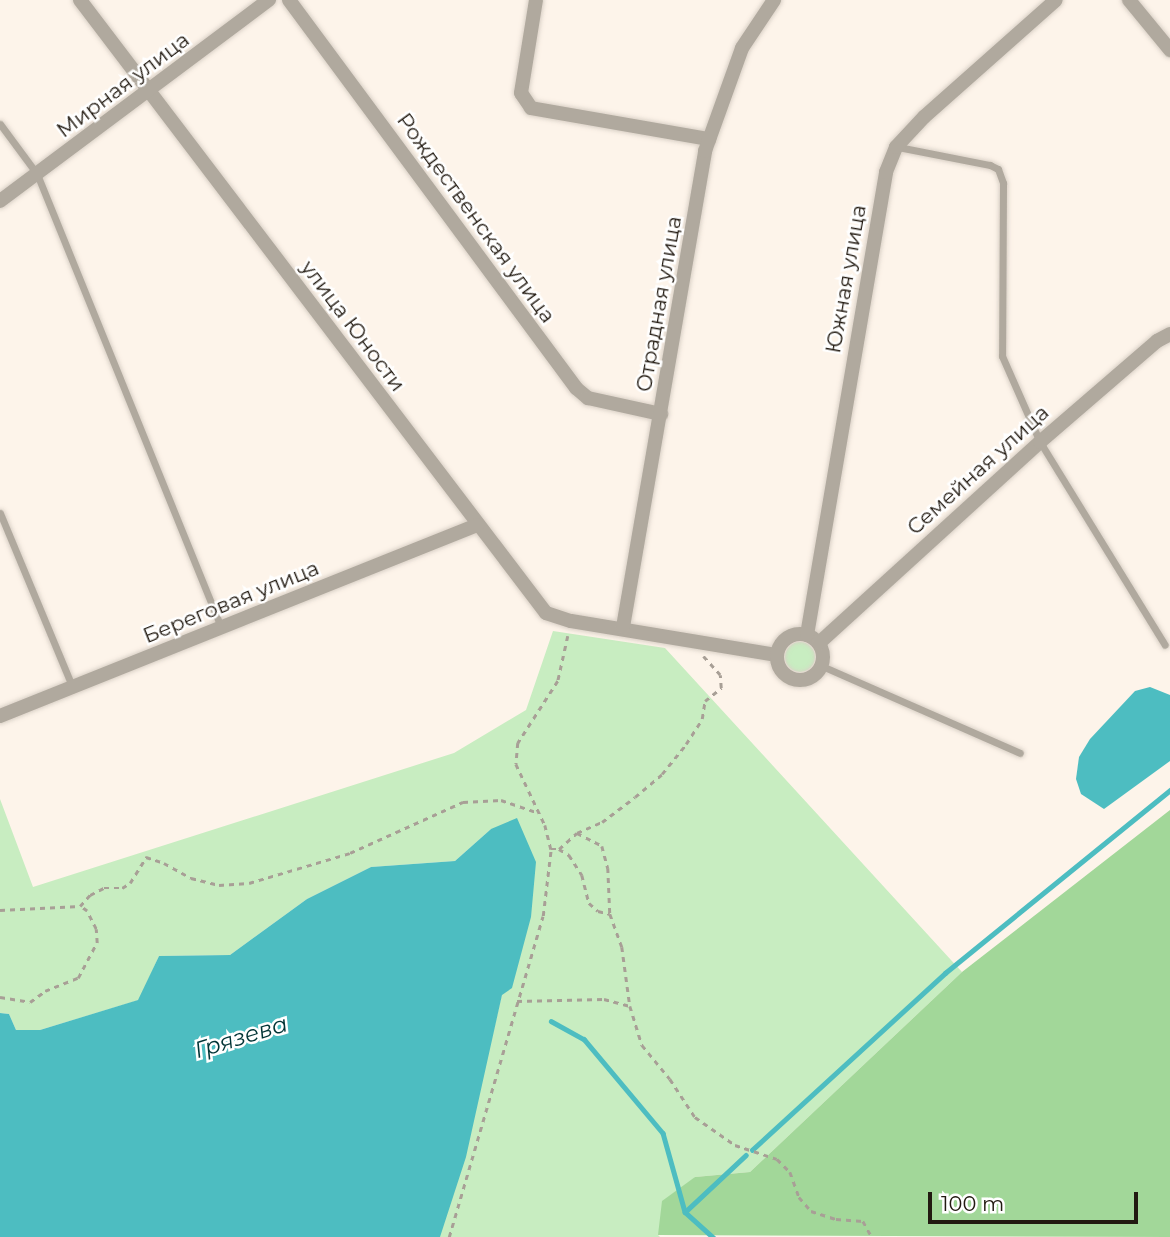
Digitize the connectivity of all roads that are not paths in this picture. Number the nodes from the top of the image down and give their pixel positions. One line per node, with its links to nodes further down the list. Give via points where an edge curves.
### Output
1 (80, 0): 9 (street, улица Юности)
2 (269, 0): 9 (street, Мирная улица)
3 (289, 0): 16 (street, Рождественская улица, via 576,388 601,402)
4 (536, 0): 11 (street, via 521,93 531,108)
5 (774, 0): 11 (street, Отрадная улица, via 742,48)
6 (1056, 0): 12 (street, Южная улица, via 923,117)
7 (1129, 0): 8 (street)
8 (1170, 50)
9 (149, 92): 13 (street, Мирная улица); 19 (street, улица Юности)
10 (0, 124): 13 (lane)
11 (709, 139): 16 (street, Отрадная улица)
12 (896, 147): 17 (lane, via 998,169 1003,183 1002,356); 22 (street, Южная улица, via 886,172)
13 (37, 174): 14 (street, Мирная улица); 21 (lane)
14 (0, 201)
15 (1170, 334): 17 (street, Семейная улица)
16 (661, 414): 20 (street, Отрадная улица)
17 (1040, 442): 23 (street, Семейная улица); 24 (lane)
18 (0, 513): 27 (lane)
19 (477, 526): 20 (street, улица Юности, via 546,613); 21 (street, Береговая улица)
20 (623, 627): 25 (street, улица Юности)
21 (221, 629): 27 (street, Береговая улица)
22 (807, 635): 23 (street); 25 (street, via 791,636)
23 (819, 643): 26 (street)
24 (1165, 645)
25 (777, 654): 26 (street, via 785,674 798,680 812,678)
26 (822, 666): 29 (lane)
27 (73, 689): 28 (street, Береговая улица)
28 (0, 716)
29 (1020, 753)

